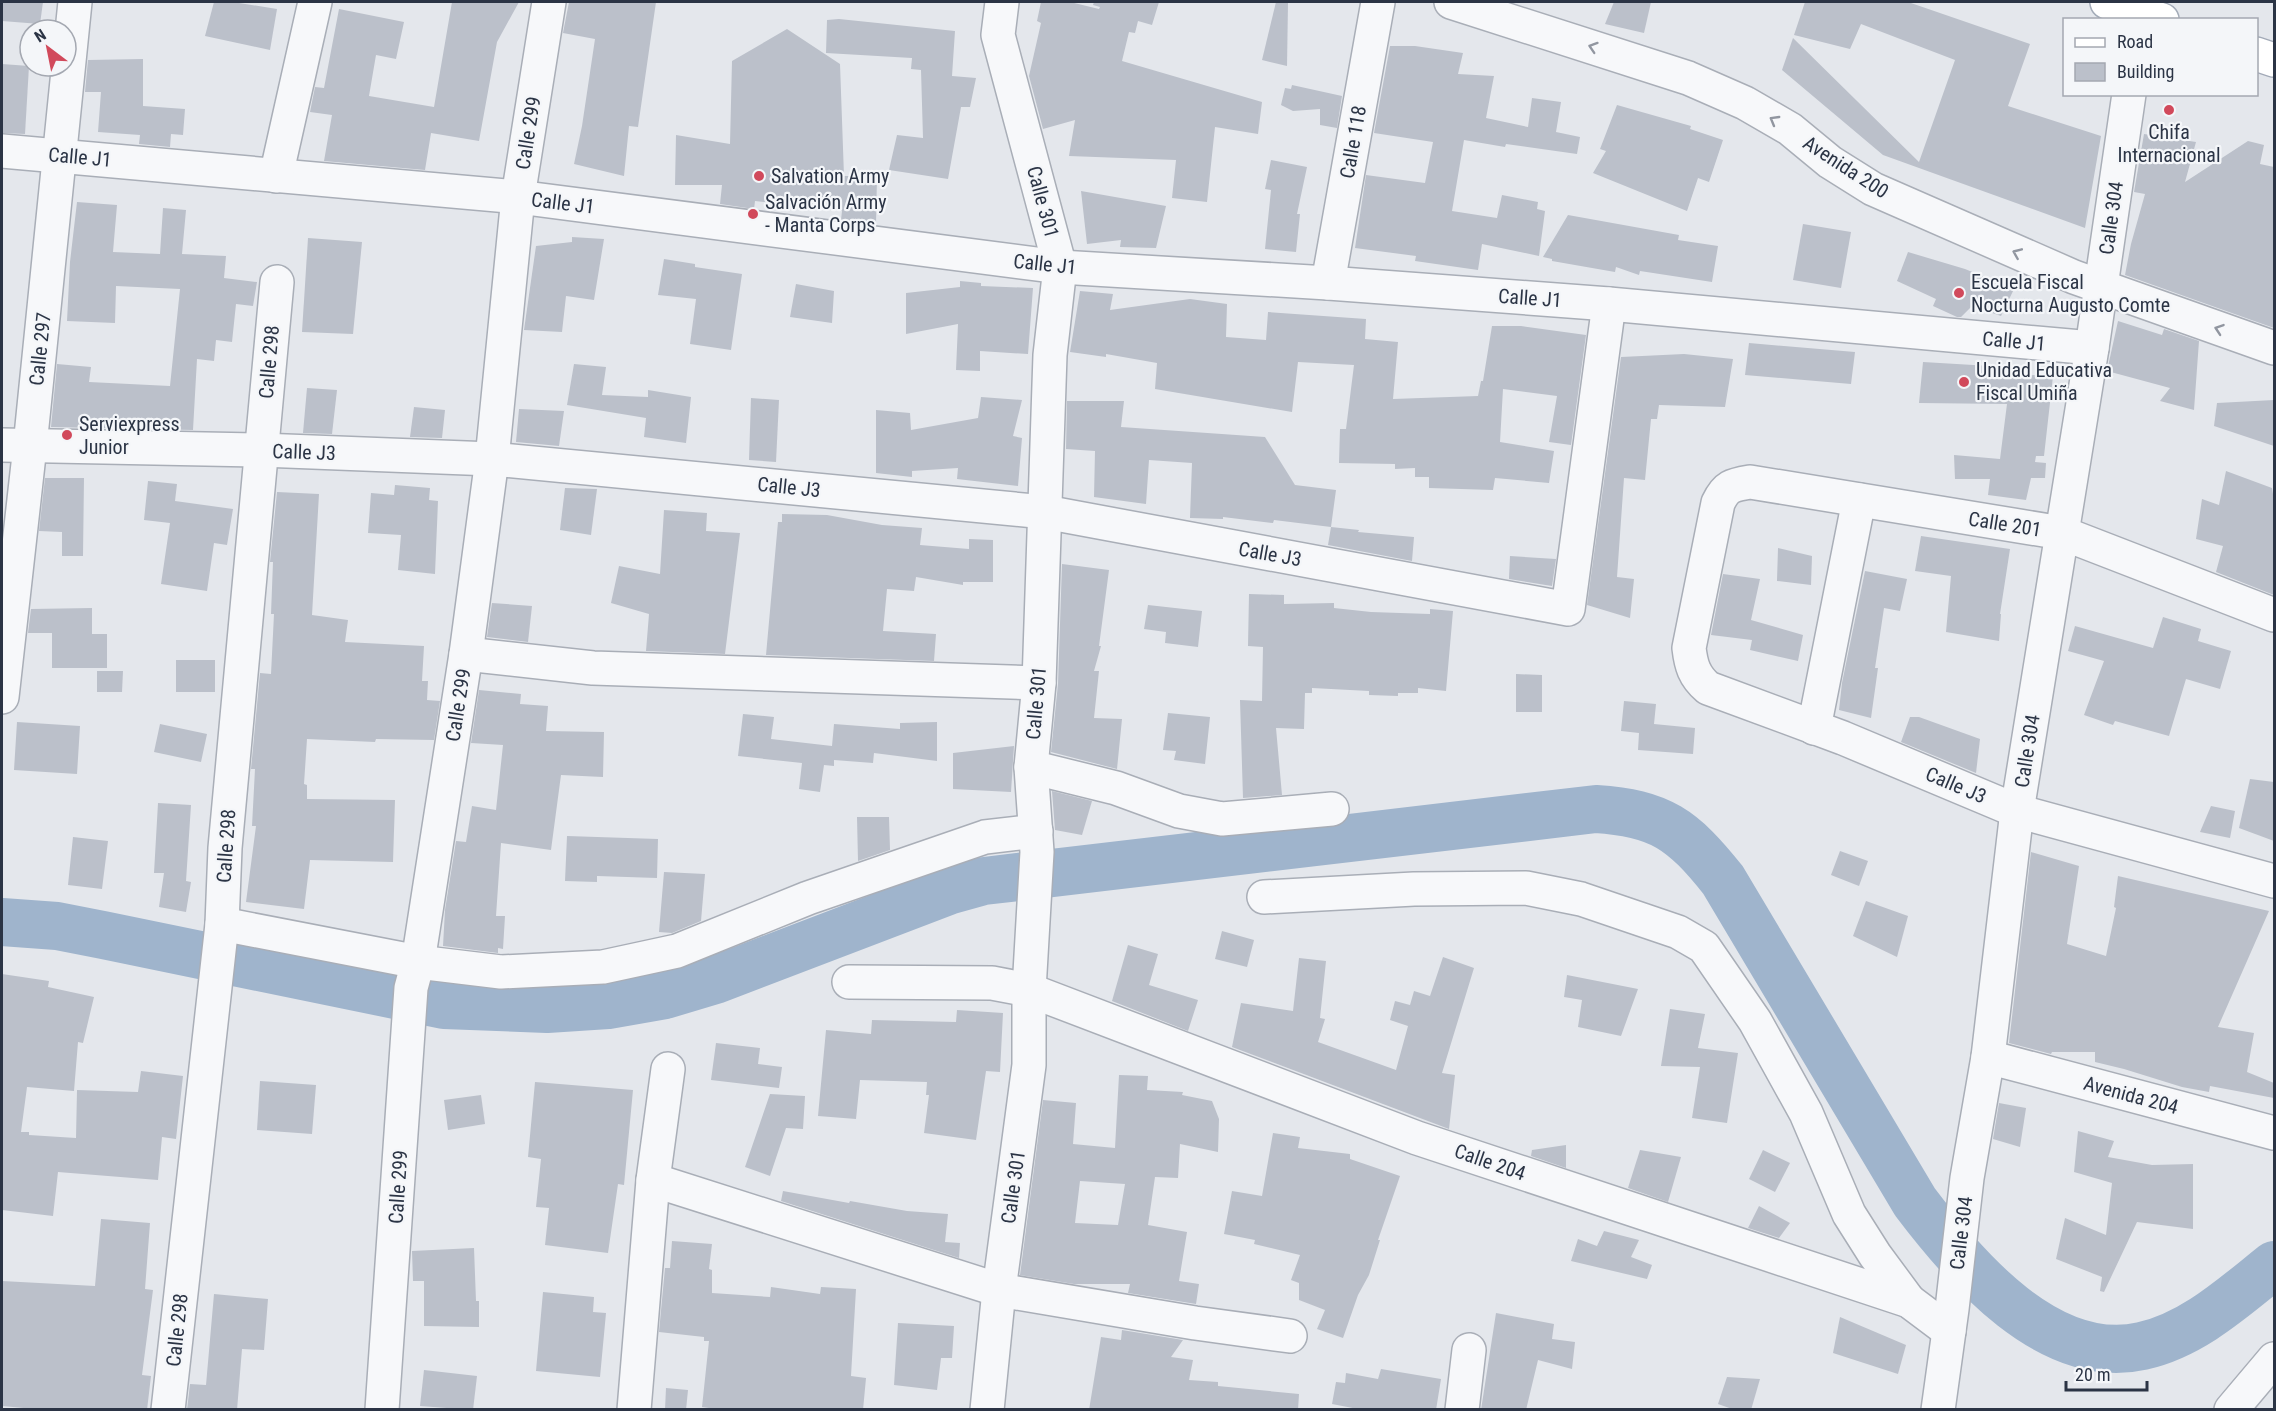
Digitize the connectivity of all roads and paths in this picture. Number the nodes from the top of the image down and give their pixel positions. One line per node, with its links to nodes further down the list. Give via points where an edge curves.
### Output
1 (75, 2): 13 (street, Calle 297)
2 (315, 2): 14 (street)
3 (549, 2): 15 (street, Calle 299)
4 (1002, 2): 16 (street, Calle 301, via 998,35)
5 (1378, 2): 18 (street, Calle 118)
6 (1451, 2): 19 (street, Avenida 200, one-way to 6, via 1873,189 1830,162 1790,129 1688,78)
7 (2108, 2): 8 (main road)
8 (2146, 13)
9 (2258, 55): 10 (main road)
10 (2274, 60)
11 (2129, 96): 19 (street, Calle 304)
12 (2, 151): 13 (street, Calle J1)
13 (60, 155): 14 (street, Calle J1); 23 (street, Calle 297)
14 (276, 176): 15 (street, Calle J1)
15 (518, 197): 16 (street, Calle J1); 25 (street, Calle 299)
16 (1060, 267): 18 (street, Calle J1); 27 (street, Calle 301, via 1050,355)
17 (277, 282): 24 (street, Calle 298)
18 (1328, 283): 20 (street, Calle J1)
19 (2101, 287): 21 (street, Calle 304); 22 (street, Avenida 200, one-way to 19)
20 (1609, 304): 21 (street, Calle J1); 27 (street, Calle J3, via 1568,609)
21 (2092, 348): 28 (street, Calle 304)
22 (2274, 348)
23 (16, 446): 24 (street, Calle J3); 32 (street, Calle 297)
24 (261, 450): 25 (street, Calle J3); 41 (street, Calle 298, via 225,848)
25 (492, 459): 27 (street, Calle J3); 30 (street, Calle 299)
26 (1859, 500): 28 (street, Calle 201); 31 (street, Calle 201, via 1750,482 1725,490 1718,503 1689,648); 34 (street)
27 (1045, 512): 33 (street, Calle 301)
28 (2062, 533): 29 (street, Calle 201); 37 (street, Calle 304)
29 (2274, 615)
30 (466, 654): 33 (street, via 593,668); 42 (street, Calle 299)
31 (1690, 663): 34 (street, Calle J3, via 1697,679 1708,688)
32 (3, 676)
33 (1039, 683): 35 (street, Calle 301)
34 (1814, 728): 37 (street, Calle J3)
35 (1031, 767): 36 (street, via 1116,788 1179,811 1222,819); 38 (street, Calle 301)
36 (1332, 809)
37 (2017, 811): 39 (street, Calle J3); 45 (street, Calle 304)
38 (1036, 842): 42 (street, via 985,837 808,898 677,951 603,967); 44 (street, Calle 301)
39 (2274, 881)
40 (1264, 897): 50 (street, via 1526,888 1581,899 1678,932 1704,947 1755,1021 1806,1113 1849,1214)
41 (222, 926): 42 (street); 55 (street, Calle 298)
42 (415, 975): 56 (street, Calle 299)
43 (849, 982): 44 (street, Calle 204, via 992,983)
44 (1029, 990): 49 (street, Calle 301, via 1029,1065); 50 (street, Calle 204, via 1417,1138)
45 (1988, 1057): 47 (street, Avenida 204); 51 (street, Calle 304, via 1967,1178)
46 (668, 1069): 48 (street)
47 (2274, 1133)
48 (653, 1180): 49 (street); 57 (street)
49 (999, 1290): 52 (street); 58 (street, Calle 301)
50 (1909, 1301): 51 (street, Calle 204)
51 (1951, 1320): 60 (street, Calle 304)
52 (1290, 1335)
53 (1469, 1350): 59 (street)
54 (2274, 1359): 61 (street)
55 (168, 1410)
56 (382, 1410)
57 (634, 1410)
58 (987, 1410)
59 (1462, 1410)
60 (1938, 1410)
61 (2231, 1410)

